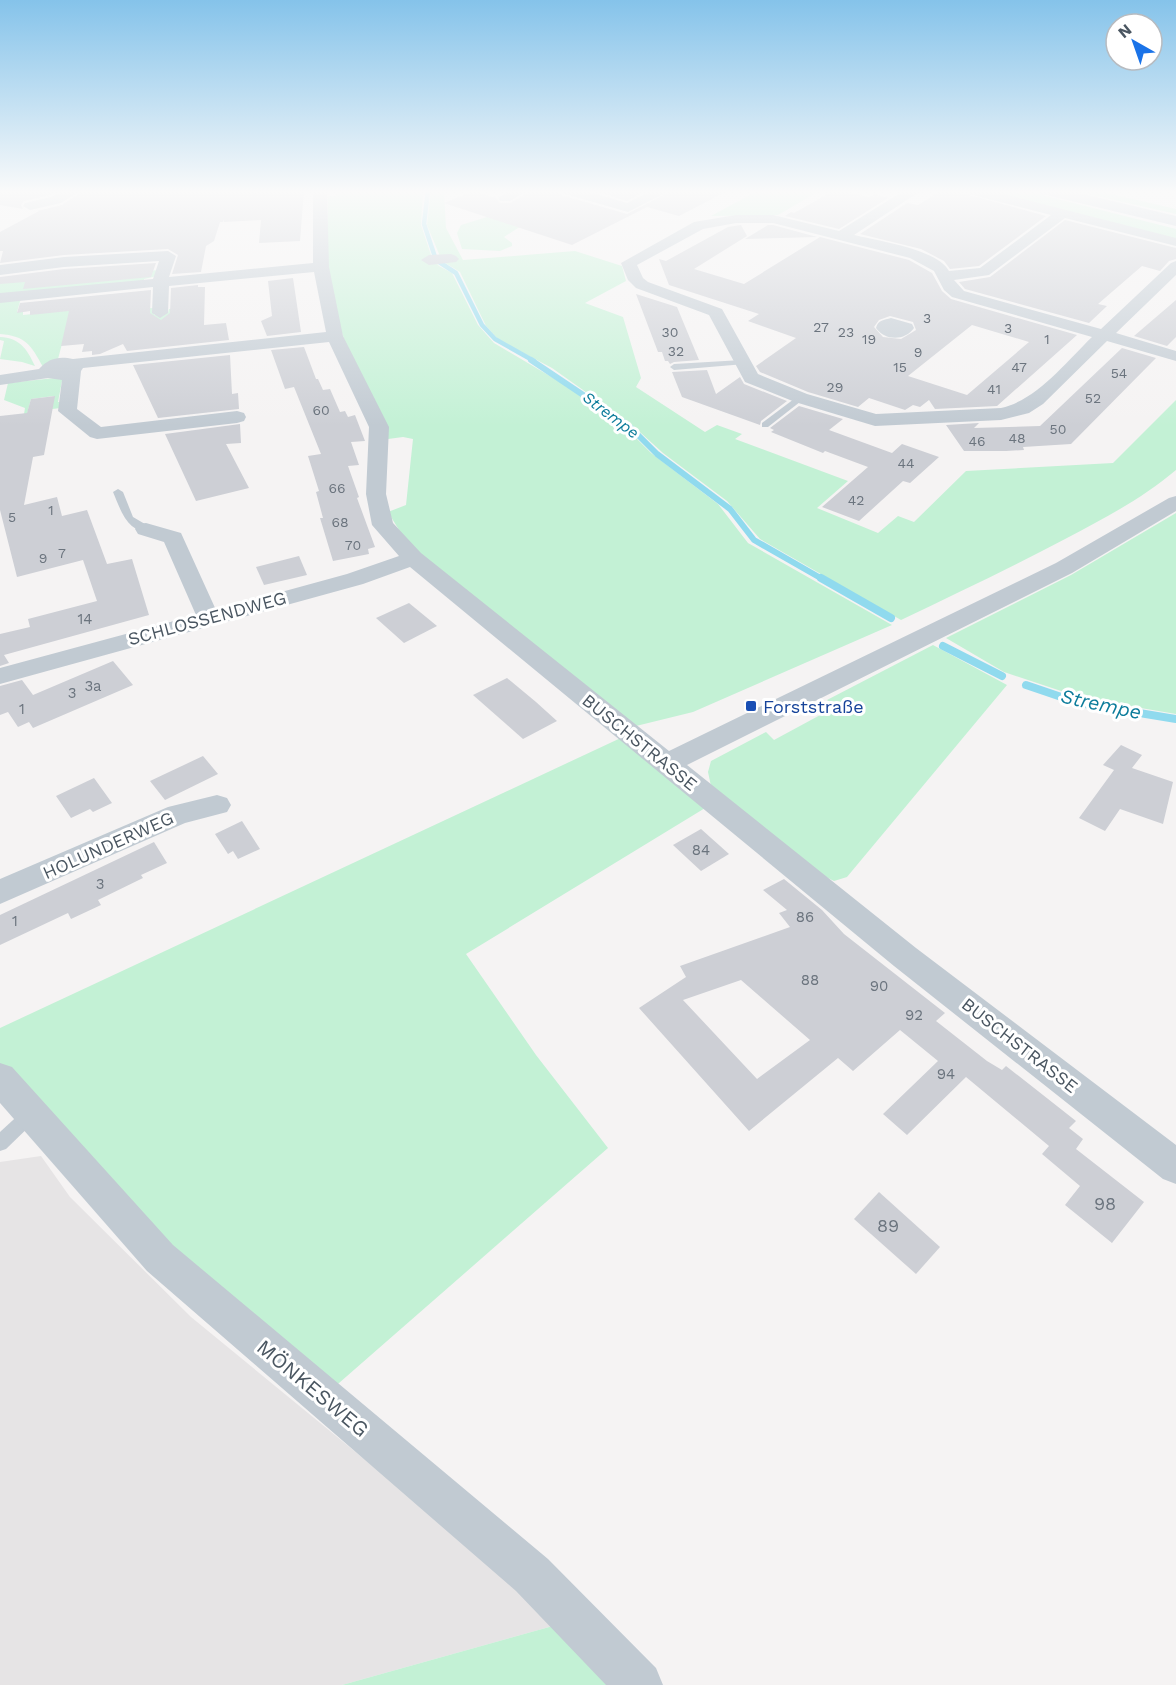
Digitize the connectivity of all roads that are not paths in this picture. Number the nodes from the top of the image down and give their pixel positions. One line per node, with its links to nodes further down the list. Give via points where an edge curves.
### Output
1 (164, 269): 9 (street)
2 (305, 269): 9 (street)
3 (321, 269): 13 (street, BUSCHSTRASSE)
4 (631, 269): 15 (street, via 642,285 716,312)
5 (940, 269): 8 (street)
6 (990, 269): 8 (street, via 984,273)
7 (1173, 269): 12 (street)
8 (945, 276): 12 (street, via 958,294)
9 (161, 283): 10 (street); 11 (street)
10 (0, 298)
11 (160, 313)
12 (1104, 335): 14 (street); 19 (street, via 1036,400 1022,409 1001,414 875,420)
13 (335, 336): 17 (street); 25 (street, BUSCHSTRASSE, via 379,428 376,494 383,525)
14 (1176, 356)
15 (742, 362): 16 (lane); 19 (street, via 747,374 758,382)
16 (674, 367)
17 (73, 368): 18 (street, via 64,362 53,364 46,369 48,373); 20 (street, via 68,411 97,433)
18 (0, 380)
19 (801, 398): 21 (lane)
20 (237, 417)
21 (765, 425)
22 (118, 492): 24 (lane, via 129,519)
23 (1176, 502): 28 (street, via 1064,568)
24 (146, 529): 26 (street, via 173,538)
25 (412, 558): 26 (street, SCHLOSSENDWEG, via 355,579); 28 (street, BUSCHSTRASSE)
26 (208, 618): 27 (street, SCHLOSSENDWEG)
27 (0, 676)
28 (668, 763): 34 (street, BUSCHSTRASSE, via 905,957)
29 (217, 805): 30 (street, HOLUNDERWEG, via 178,814)
30 (0, 892)
31 (0, 1078): 32 (street, MÖNKESWEG)
32 (32, 1114): 33 (lane); 35 (street, MÖNKESWEG, via 160,1258 532,1575)
33 (0, 1143)
34 (1176, 1167)
35 (639, 1685)

